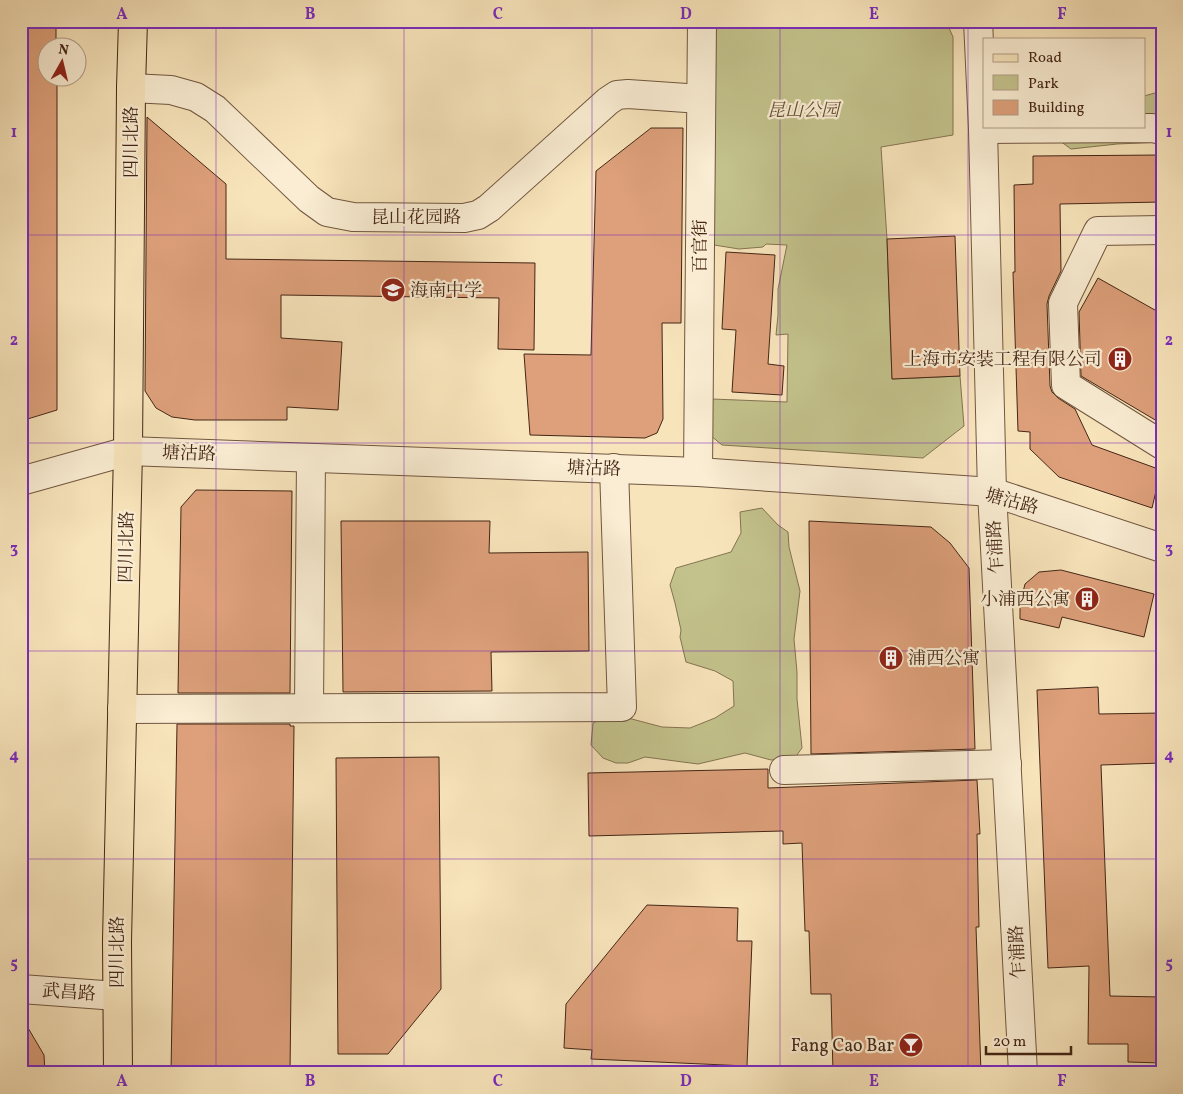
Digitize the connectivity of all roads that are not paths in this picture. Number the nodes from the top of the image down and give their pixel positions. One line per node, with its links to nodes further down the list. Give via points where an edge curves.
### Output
1 (133, 21): 4 (main road, 四川北路)
2 (702, 21): 5 (street, 百官街)
3 (978, 21): 6 (street, 乍浦路)
4 (131, 88): 5 (street, 昆山花园路, via 171,90 196,97 215,109 309,199 328,212 354,217 464,218 478,215 617,96); 10 (main road, 四川北路)
5 (701, 99): 13 (street, 百官街)
6 (983, 129): 7 (street); 15 (street, 乍浦路)
7 (1162, 130)
8 (1162, 230): 9 (street, via 1098,231 1063,303 1066,385)
9 (1162, 445)
10 (128, 451): 11 (street, 塘沽路); 14 (street, 塘沽路); 18 (main road, 四川北路)
11 (311, 458): 12 (street, 塘沽路); 17 (street)
12 (614, 468): 13 (street, 塘沽路); 17 (street, via 622,707)
13 (698, 472): 15 (street, 塘沽路)
14 (21, 481)
15 (992, 492): 16 (street, 塘沽路); 19 (street, 乍浦路)
16 (1162, 548)
17 (309, 708): 18 (street)
18 (122, 709): 22 (main road, 四川北路)
19 (1007, 764): 20 (street); 24 (street, 乍浦路)
20 (784, 770)
21 (21, 989): 22 (street, 武昌路)
22 (117, 996): 23 (main road, 四川北路)
23 (118, 1073)
24 (1023, 1073)

